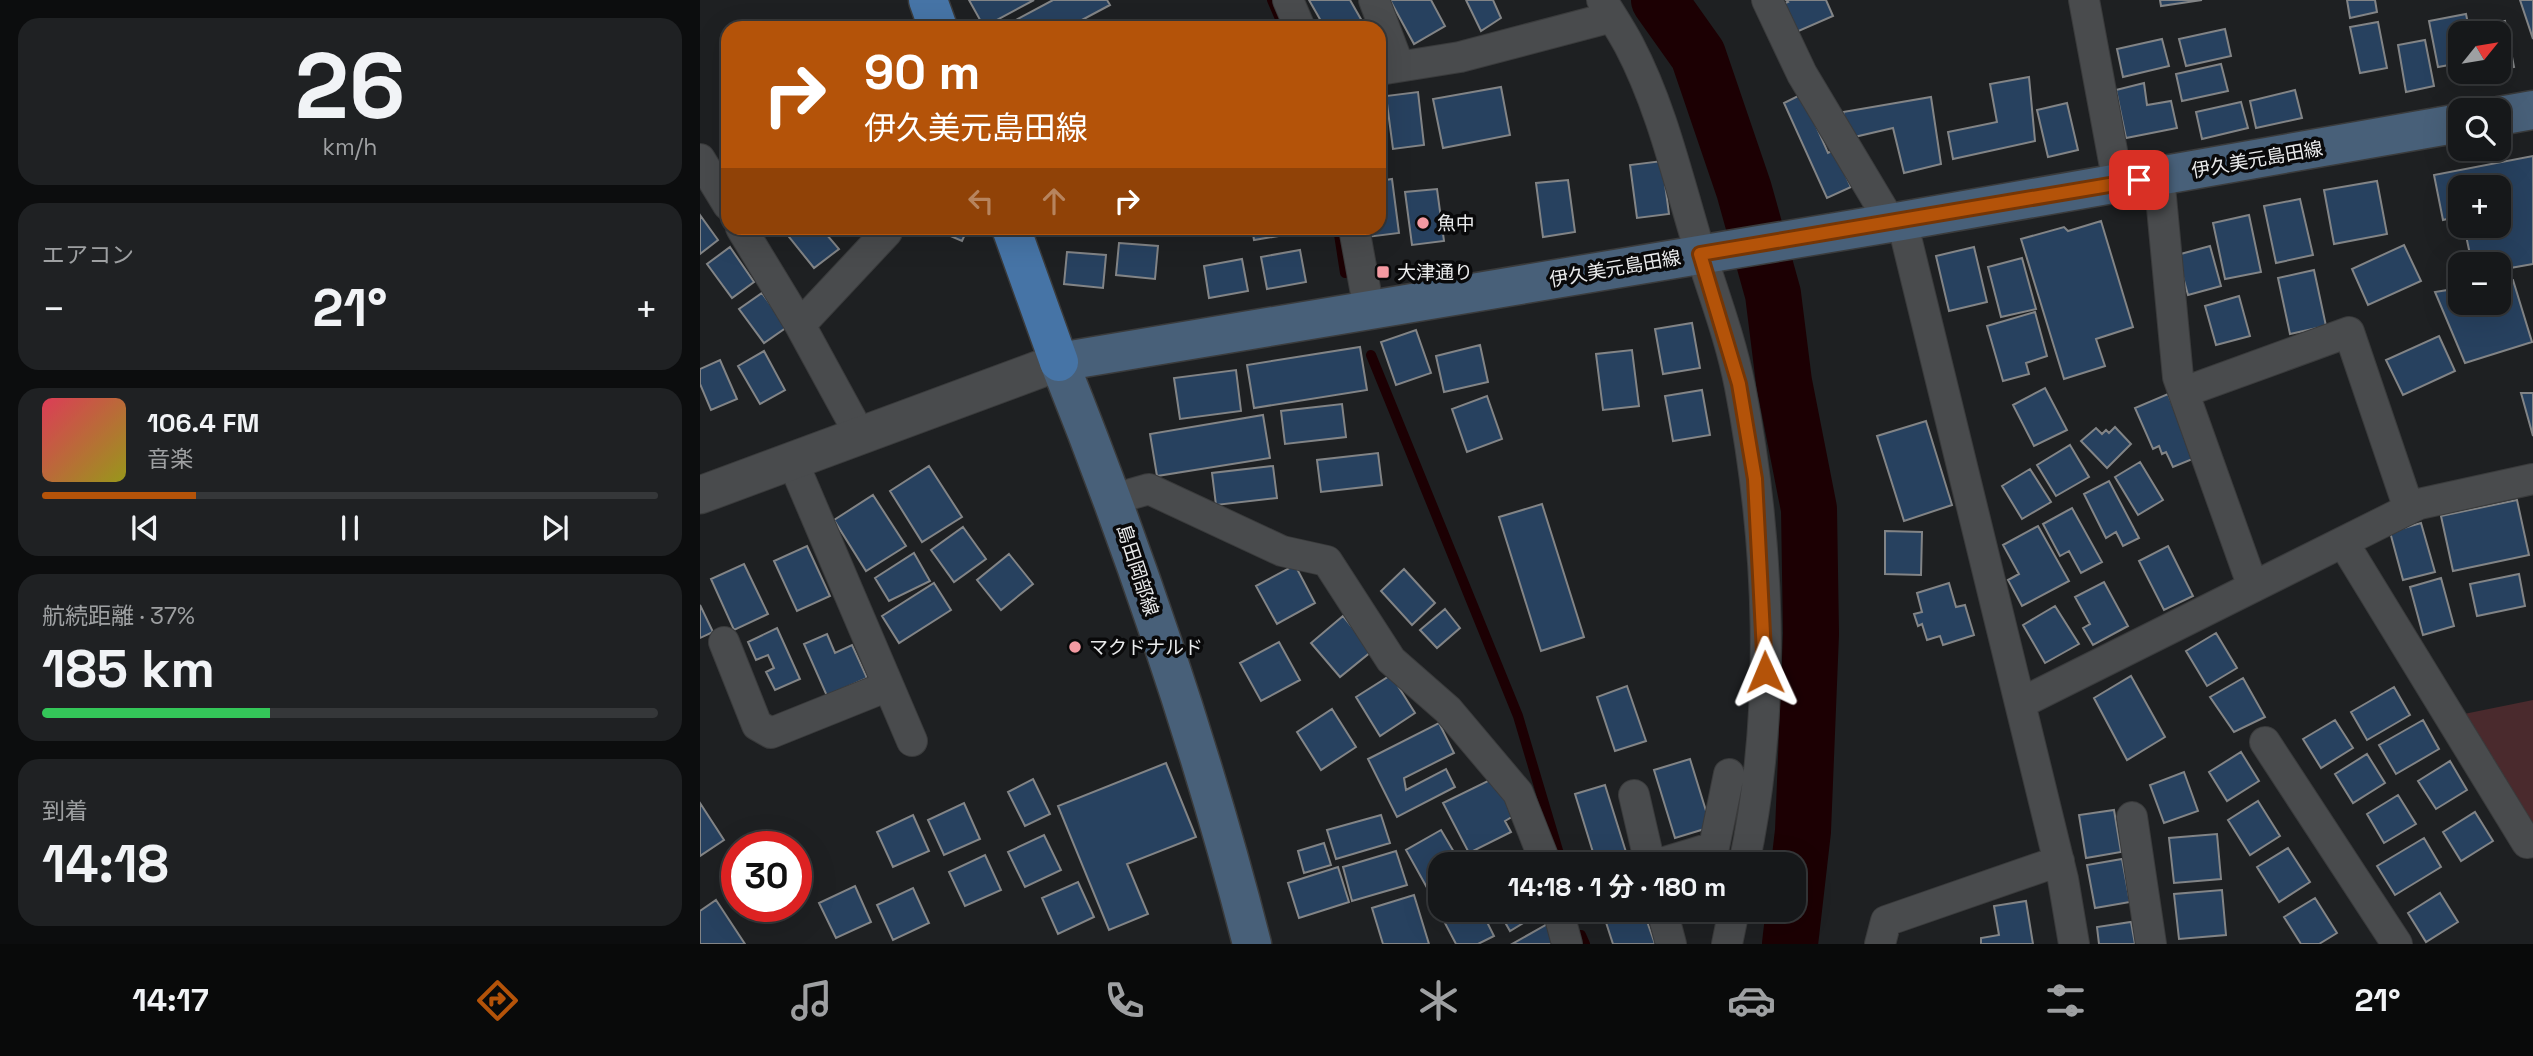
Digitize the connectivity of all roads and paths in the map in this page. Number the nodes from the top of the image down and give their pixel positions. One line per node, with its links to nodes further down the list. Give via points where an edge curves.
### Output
1 (928, 0): 7 (main road)
2 (1288, 0): 8 (street)
3 (1374, 0): 9 (street)
4 (1767, 0): 18 (street, via 1802,74)
5 (2084, 0): 16 (street)
6 (1607, 8): 10 (street, via 1460,57); 23 (street, via 1630,46)
7 (936, 21)
8 (1297, 21)
9 (1379, 21)
10 (1389, 68)
11 (2533, 110): 12 (main road)
12 (2511, 114)
13 (2448, 125): 15 (main road, 伊久美元島田線)
14 (700, 159): 17 (street)
15 (2159, 176): 16 (main road, 伊久美元島田線); 27 (street, via 2178,377)
16 (2118, 183): 18 (main road, 伊久美元島田線)
17 (721, 194)
18 (1896, 222): 23 (main road, 伊久美元島田線); 38 (street)
19 (745, 235): 25 (street)
20 (884, 235): 25 (street)
21 (1014, 235): 26 (main road)
22 (1354, 235): 24 (street)
23 (1705, 253): 24 (main road, 伊久美元島田線); 48 (street, via 1739,384 1755,479 1765,698 1755,814)
24 (1369, 310): 26 (main road, 伊久美元島田線)
25 (800, 325): 28 (street)
26 (1059, 362): 28 (street); 32 (main road, 島田岡部線)
27 (2184, 392): 33 (street, via 2349,331); 35 (street)
28 (860, 435): 29 (street)
29 (792, 460): 31 (street); 37 (street)
30 (2533, 479): 33 (street)
31 (700, 495)
32 (1114, 499): 45 (street, via 1149,489 1282,551 1327,561 1391,660 1448,710 1518,793); 53 (main road, 島田岡部線, via 1216,804)
33 (2409, 509): 34 (street)
34 (2343, 542): 35 (street); 44 (street, via 2526,844)
35 (2253, 587): 38 (street)
36 (724, 642): 37 (street, via 757,724 771,733)
37 (888, 686): 39 (street)
38 (2021, 703): 49 (street)
39 (912, 741)
40 (2265, 741): 60 (street)
41 (1729, 774): 47 (street, via 1714,847)
42 (1634, 795): 46 (street)
43 (2132, 817): 59 (street)
44 (2533, 842)
45 (1541, 852)
46 (1647, 852)
47 (1698, 852)
48 (1747, 852)
49 (2059, 861): 57 (street, via 1886,921); 58 (street)
50 (1561, 922): 54 (street)
51 (1665, 922): 55 (street)
52 (1732, 922): 56 (street)
53 (1252, 944)
54 (1567, 944)
55 (1671, 944)
56 (1727, 944)
57 (1880, 944)
58 (2074, 944)
59 (2151, 944)
60 (2397, 944)

